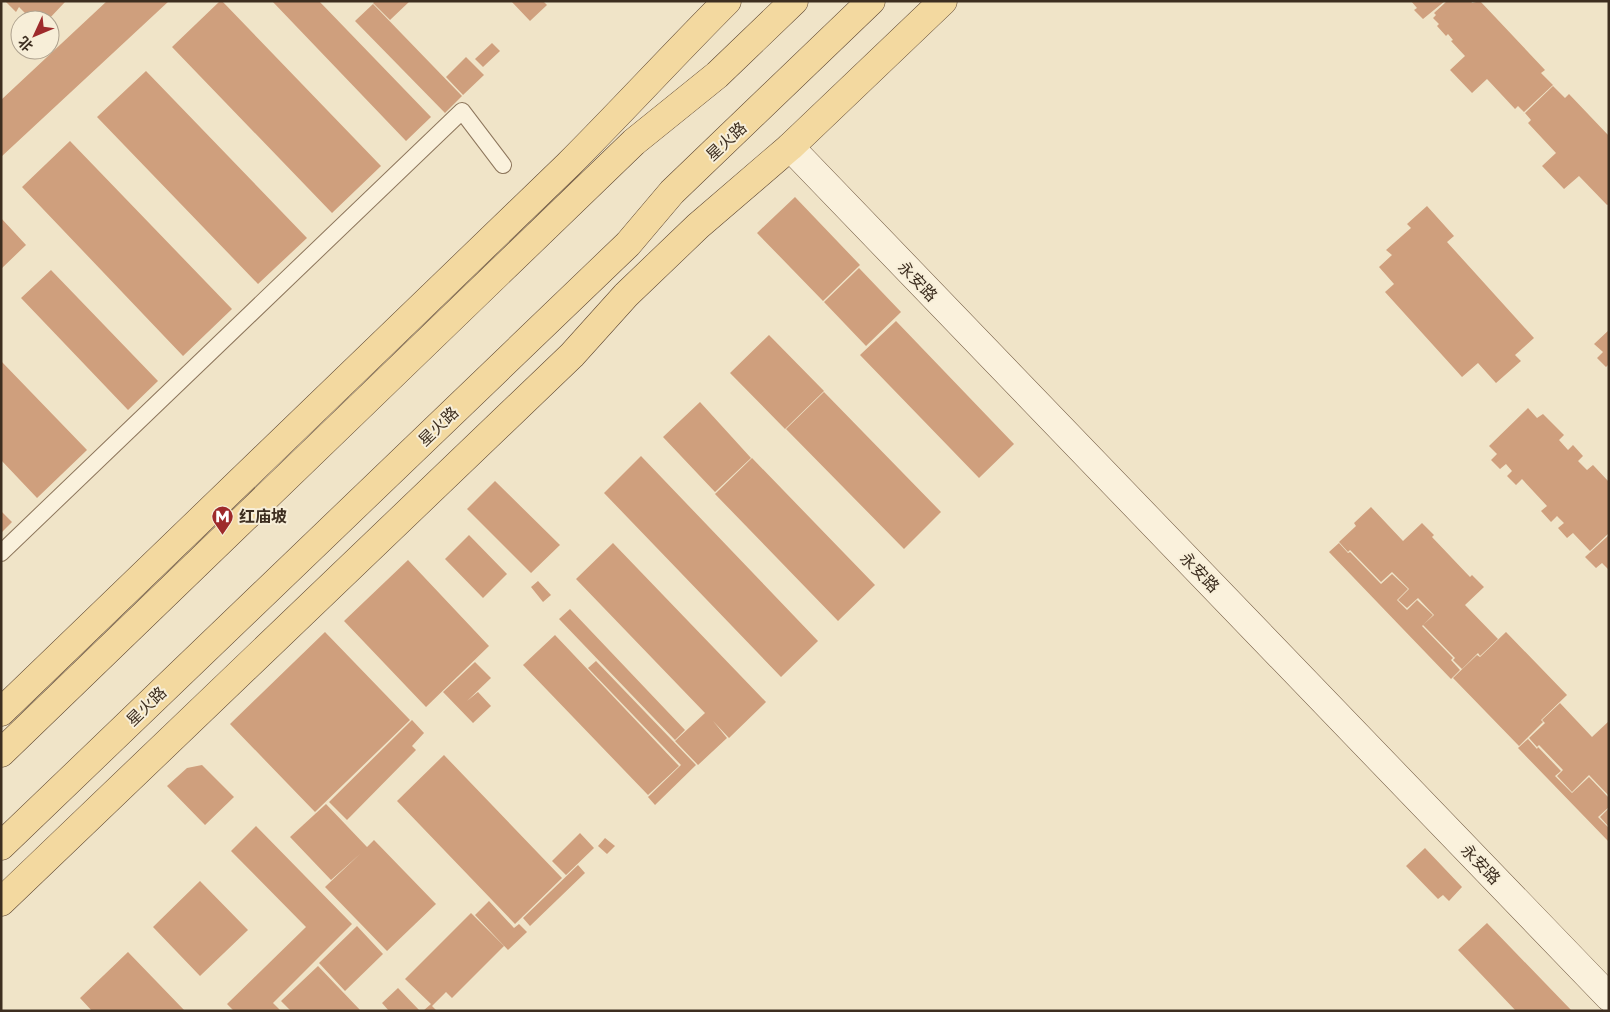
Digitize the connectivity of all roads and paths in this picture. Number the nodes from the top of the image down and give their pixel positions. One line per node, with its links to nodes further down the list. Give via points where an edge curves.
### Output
1 (727, 1): 5 (main road)
2 (794, 1): 9 (main road, via 717,75 634,142)
3 (871, 1): 8 (main road, 星火路)
4 (943, 1): 6 (main road)
5 (630, 102): 9 (main road); 14 (main road)
6 (790, 148): 10 (main road, via 698,226); 20 (street, 永安路)
7 (503, 165): 13 (lane, via 462,111)
8 (672, 192): 10 (main road); 11 (main road, 星火路, via 628,244)
9 (552, 222): 16 (main road)
10 (626, 295): 12 (main road, via 572,355)
11 (379, 483): 12 (main road); 15 (main road, 星火路)
12 (408, 513): 17 (main road)
13 (1, 553)
14 (1, 712)
15 (114, 738): 17 (main road); 18 (main road, 星火路)
16 (1, 753)
17 (142, 767): 19 (main road)
18 (1, 846)
19 (1, 902)
20 (1609, 997)

